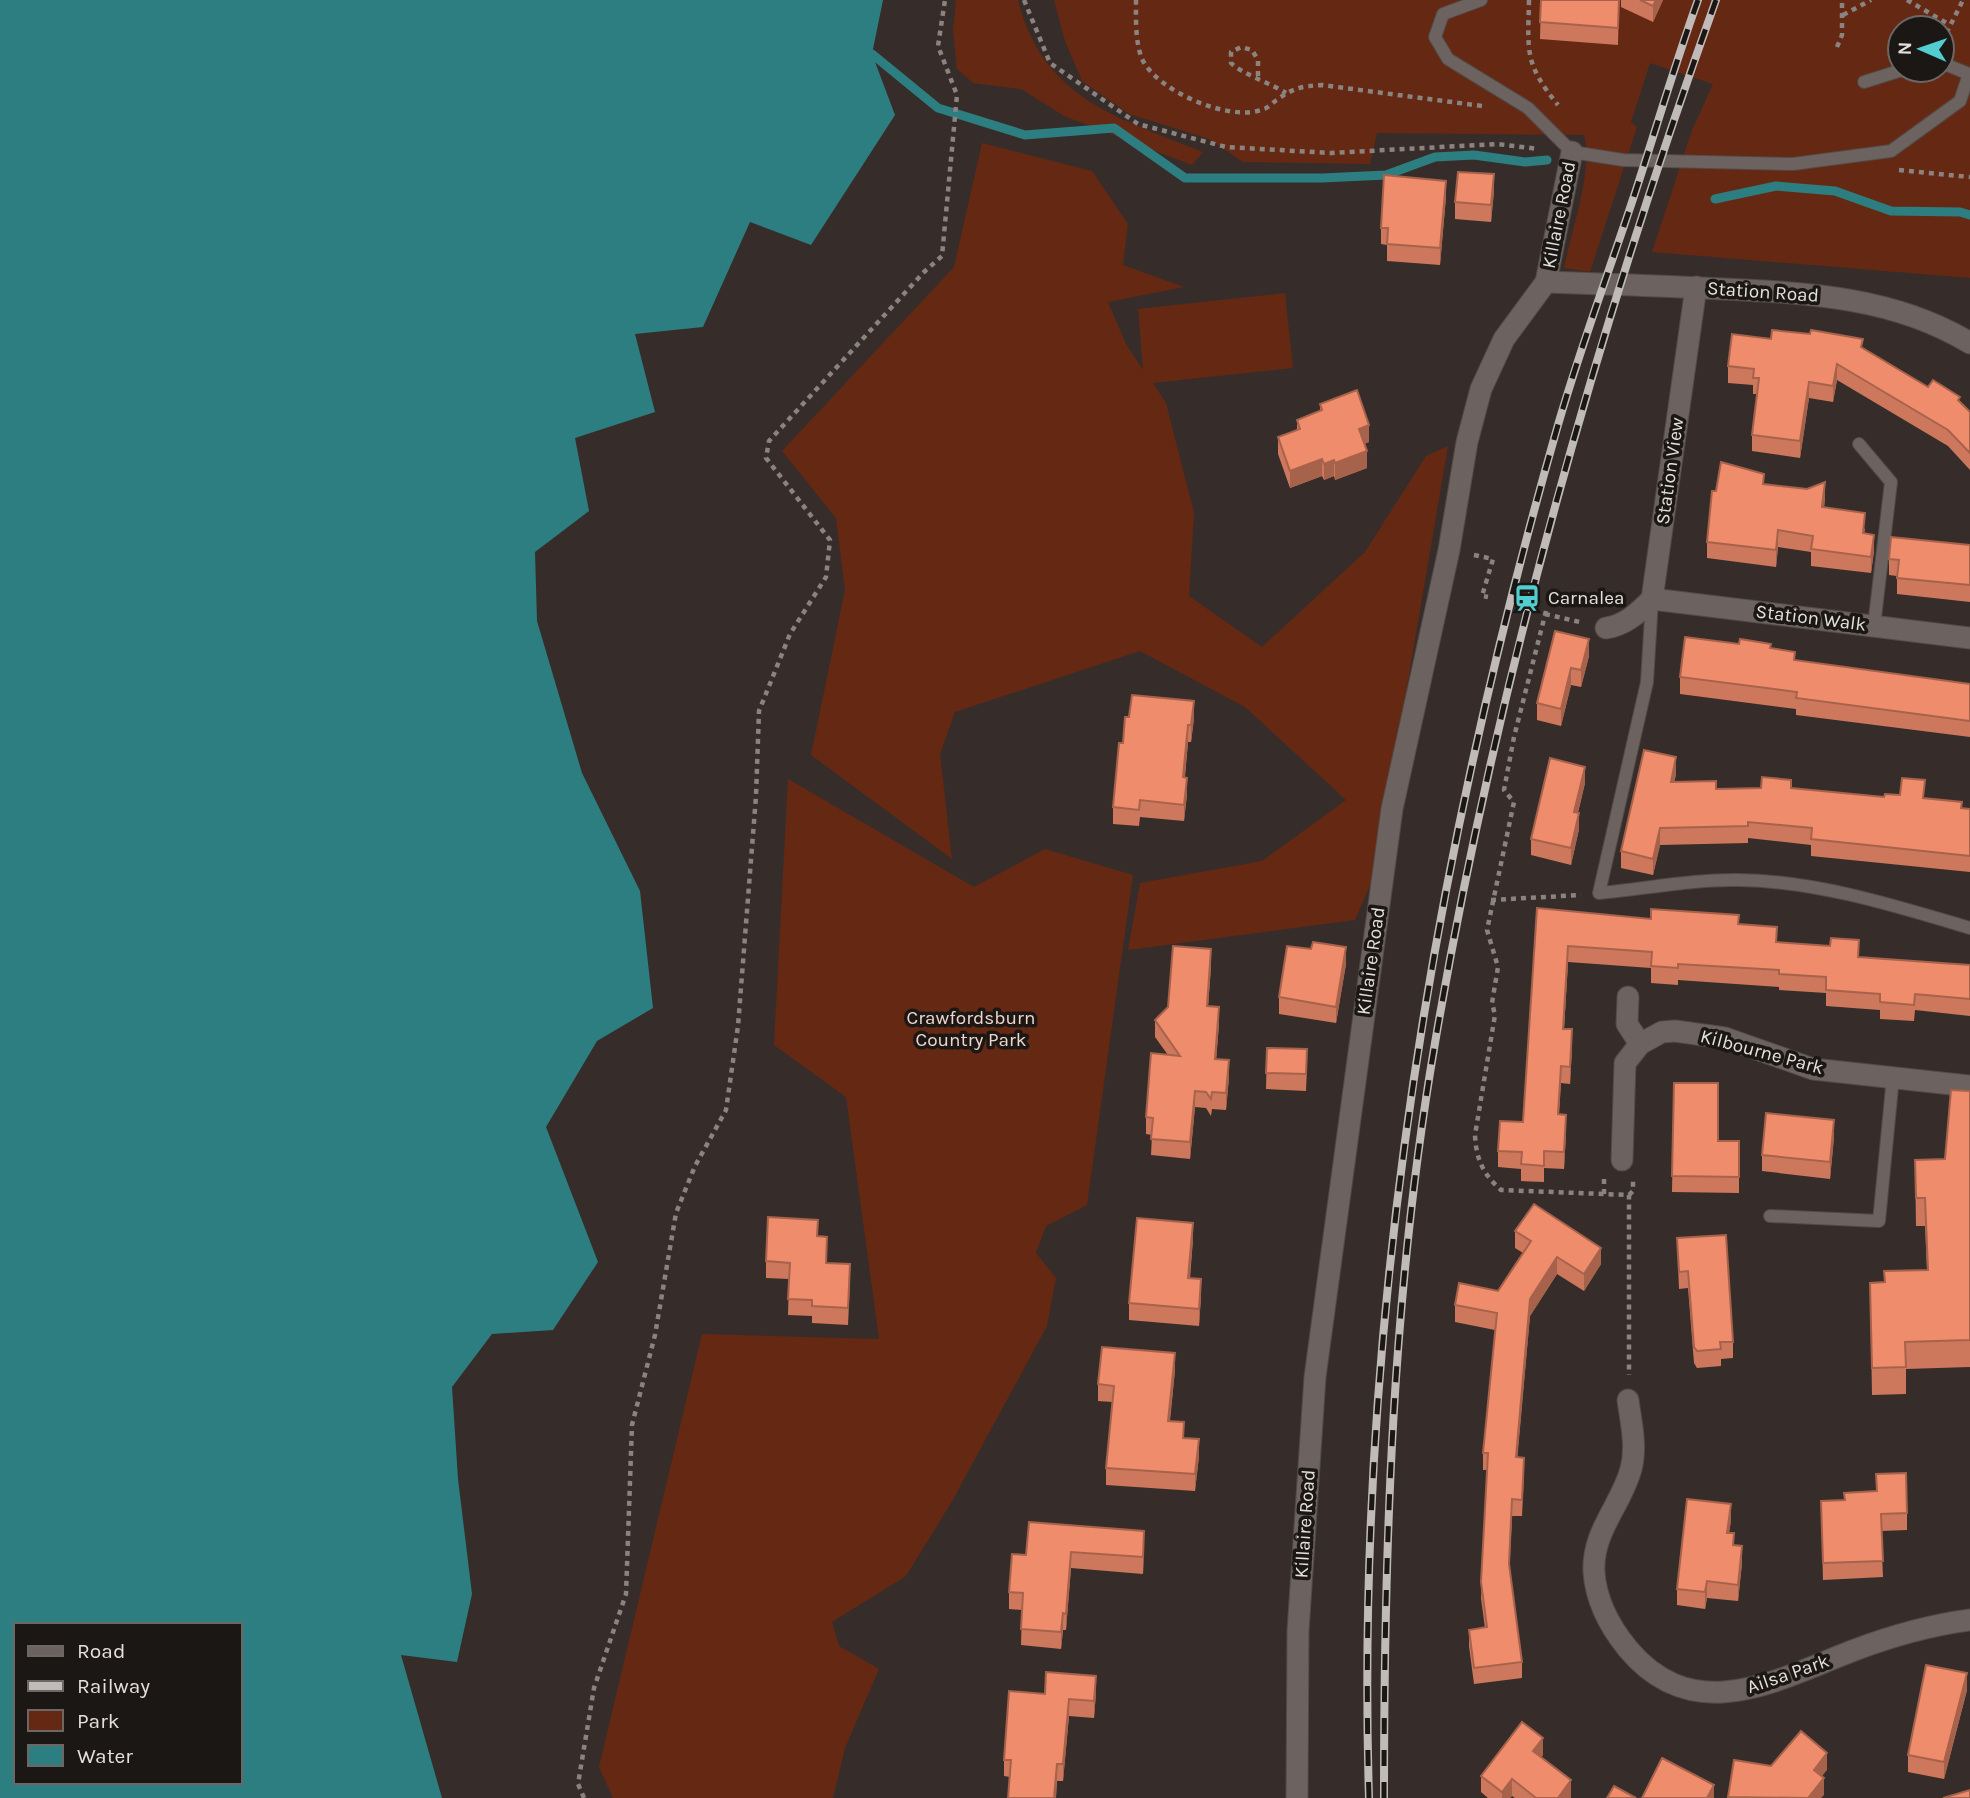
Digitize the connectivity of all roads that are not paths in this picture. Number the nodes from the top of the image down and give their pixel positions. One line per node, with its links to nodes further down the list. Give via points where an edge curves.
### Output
1 (1481, 0): 5 (lane, via 1443,14 1435,37 1441,48 1448,59 1528,108)
2 (1956, 69): 5 (lane, via 1969,74 1960,101 1891,151 1793,164 1678,164)
3 (1886, 75): 4 (lane)
4 (1864, 82)
5 (1572, 152): 6 (street, Killaire Road)
6 (1546, 282): 7 (street, Station Road); 23 (street, Killaire Road, via 1504,339 1481,389 1466,442 1449,551 1392,809 1315,1377 1298,1631)
7 (1696, 287): 8 (street, Station Road, via 1862,301 1926,320); 10 (street, Station View)
8 (1970, 343)
9 (1859, 444): 11 (lane, via 1891,482)
10 (1652, 599): 11 (street, Station Walk); 12 (street, via 1633,617); 14 (lane, via 1647,682 1599,893 1738,880 1862,898)
11 (1874, 626): 13 (street, Station Walk)
12 (1606, 628)
13 (1970, 638)
14 (1970, 928)
15 (1628, 998): 16 (street, via 1627,1024)
16 (1640, 1044): 17 (street, Kilbourne Park, via 1662,1032 1688,1032 1725,1038 1814,1069); 19 (street, via 1625,1063)
17 (1893, 1077): 18 (street, Kilbourne Park); 20 (lane, via 1879,1222)
18 (1970, 1086)
19 (1622, 1160)
20 (1770, 1216)
21 (1628, 1400): 22 (street, Ailsa Park, via 1635,1450 1623,1489 1598,1535 1594,1574 1607,1618 1618,1637 1649,1668 1668,1680 1698,1689 1749,1691 1855,1650)
22 (1970, 1620)
23 (1297, 1798)

